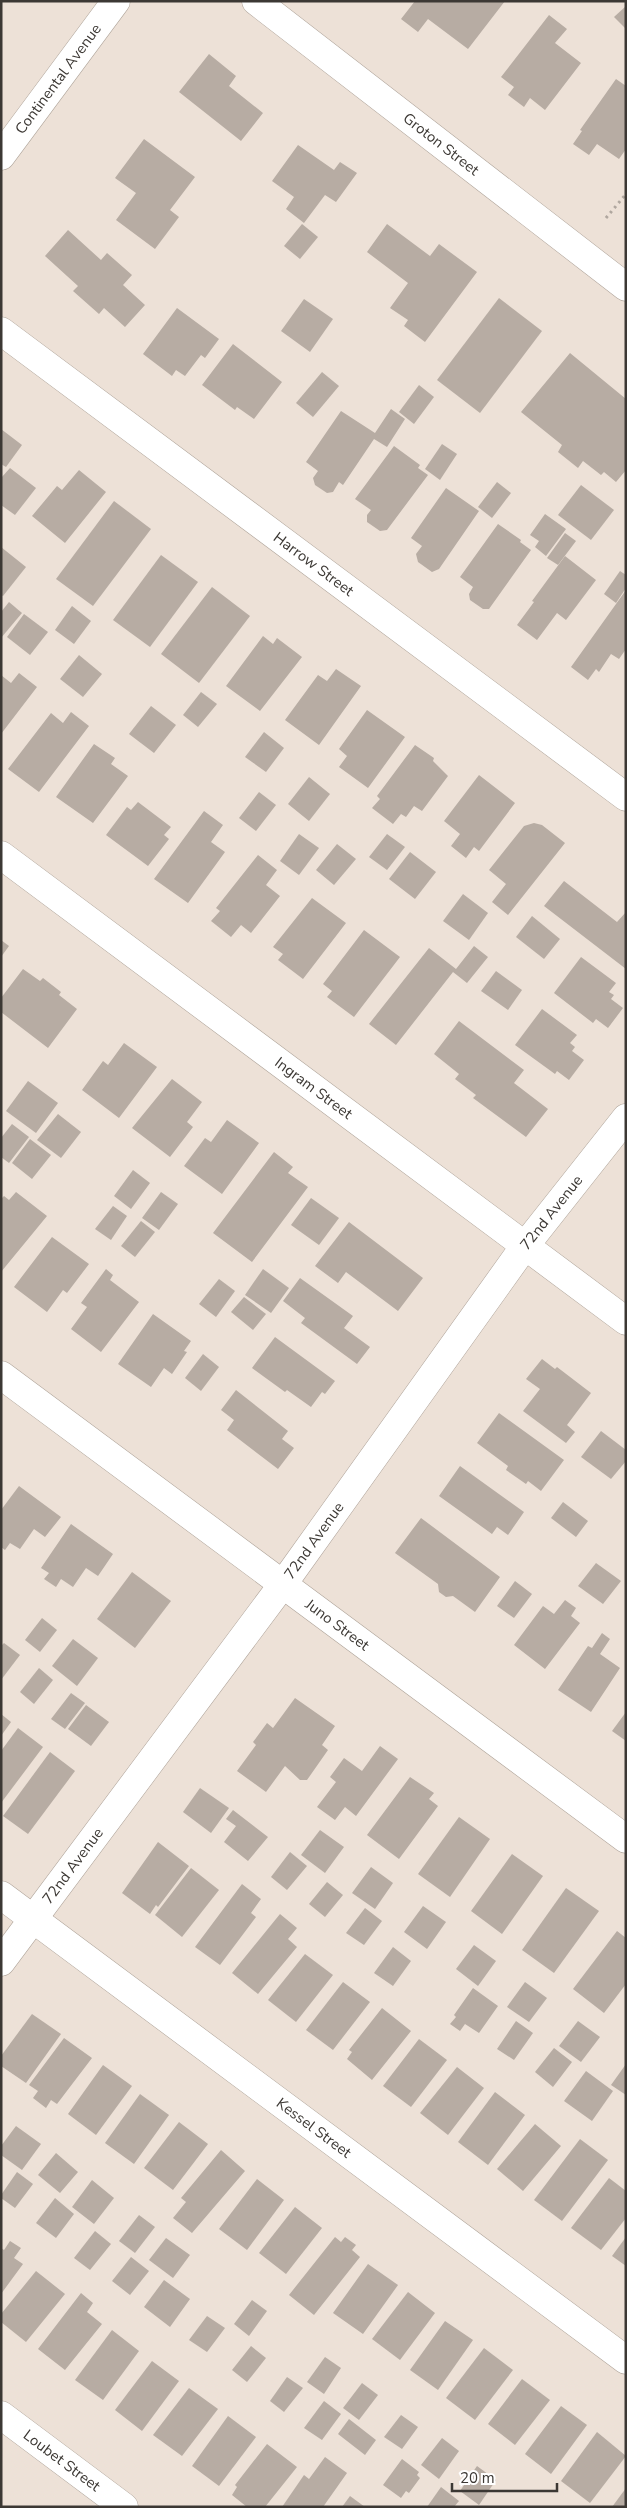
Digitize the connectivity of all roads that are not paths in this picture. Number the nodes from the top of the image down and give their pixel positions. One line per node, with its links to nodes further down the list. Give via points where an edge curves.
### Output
1 (116, 1): 3 (street, Continental Avenue)
2 (256, 1): 4 (street, Groton Street)
3 (1, 156)
4 (626, 287)
5 (1, 331): 6 (street, Harrow Street)
6 (626, 797)
7 (1, 855): 9 (street, Ingram Street)
8 (626, 1118): 9 (street, 72nd Avenue)
9 (524, 1247): 10 (street, Ingram Street); 12 (street, 72nd Avenue)
10 (626, 1321)
11 (1, 1375): 12 (street, Juno Street)
12 (282, 1584): 13 (street, Juno Street); 15 (street, 72nd Avenue)
13 (626, 1839)
14 (1, 1895): 15 (street, Kessel Street)
15 (33, 1919): 16 (street, 72nd Avenue); 17 (street, Kessel Street)
16 (1, 1962)
17 (626, 2360)
18 (1, 2415): 19 (street, Loubet Street)
19 (124, 2507)

